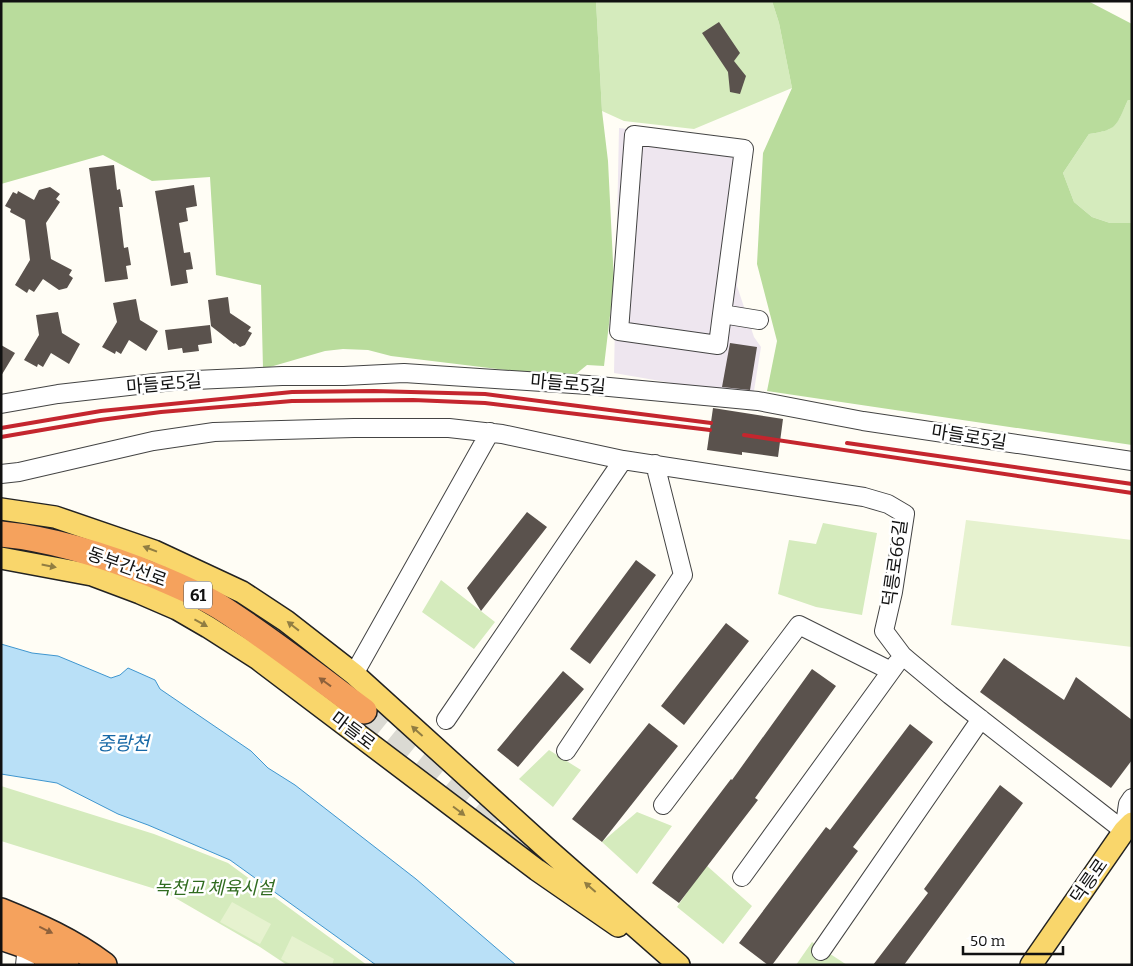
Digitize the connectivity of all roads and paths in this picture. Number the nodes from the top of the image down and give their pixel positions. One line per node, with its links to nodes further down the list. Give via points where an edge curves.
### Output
1 (722, 314): 1 (street, via 718,345 619,331 634,135 744,149); 2 (street)
2 (760, 320)
3 (1, 404): 6 (street, 마들로5길, via 173,381 404,374 588,385 758,401 863,421)
4 (490, 432): 5 (street, 덕릉로66길); 8 (street, 덕릉로66길, via 449,428 214,432 153,441); 14 (street)
5 (623, 460): 7 (street, 덕릉로66길); 17 (street)
6 (1132, 461)
7 (655, 464): 12 (street, 덕릉로66길, via 864,496 905,514 884,631); 18 (street, via 683,575)
8 (1, 474)
9 (1, 509): 14 (main road, 마들로, one-way to 9, via 279,616 242,592 200,571 154,551 55,517)
10 (1, 534): 15 (highway, 동부간선로 / 61, one-way to 10, via 226,610 184,589 119,561 69,546)
11 (1, 558): 20 (main road, 마들로, one-way to 20, via 92,575 177,609 258,659)
12 (902, 655): 13 (street); 16 (street, 덕릉로66길)
13 (891, 671): 22 (street, via 799,624); 24 (street)
14 (354, 674): 19 (main road, 마들로, one-way to 14)
15 (364, 711)
16 (981, 719): 23 (street, 덕릉로66길); 27 (street)
17 (446, 720)
18 (566, 751)
19 (445, 756): 20 (main road, via 449,769 442,783 430,786); 31 (main road, 마들로, one-way to 19)
20 (417, 780): 31 (main road, 마들로, one-way to 31, via 537,870)
21 (1132, 798): 23 (street, via 1128,804)
22 (663, 805)
23 (1130, 830): 32 (main road, 덕릉로)
24 (742, 877)
25 (1, 911): 30 (highway, one-way to 30, via 65,939)
26 (1, 937): 28 (highway)
27 (821, 951)
28 (26, 955): 29 (highway)
29 (66, 965)
30 (104, 965)
31 (678, 965)
32 (1031, 965)

